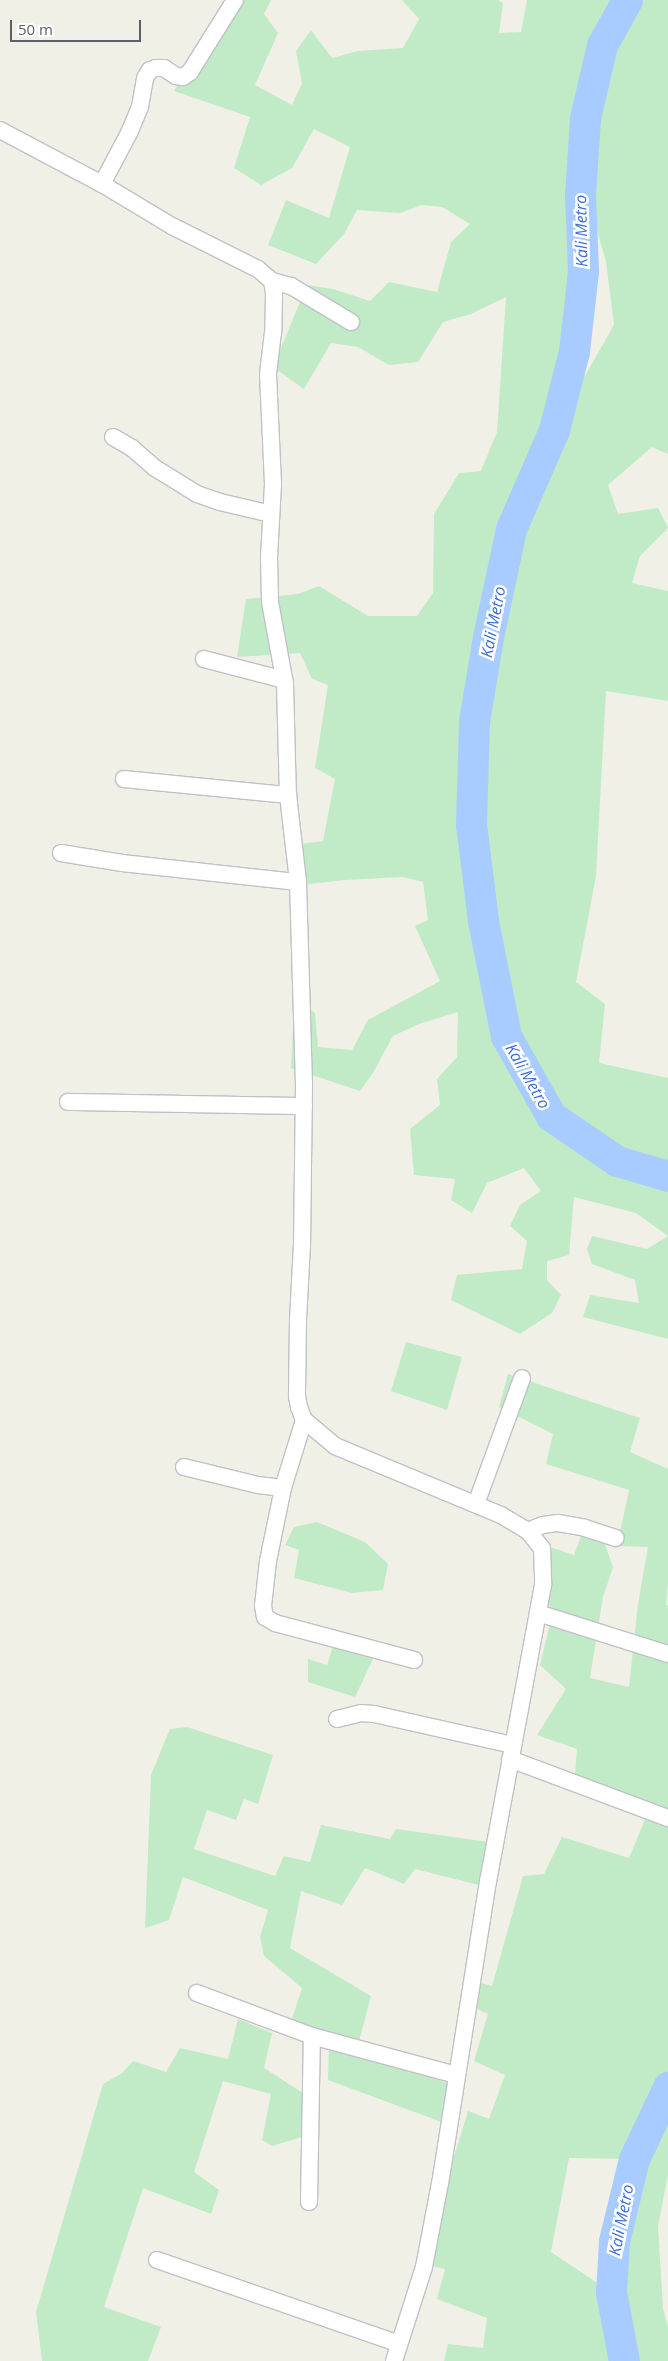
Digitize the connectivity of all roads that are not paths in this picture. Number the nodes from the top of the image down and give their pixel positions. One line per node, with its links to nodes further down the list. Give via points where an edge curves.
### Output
1 (236, 0): 3 (street, via 190,72 183,77 164,68 150,70 144,78 136,116)
2 (0, 130): 3 (street)
3 (97, 181): 4 (street, via 172,226 258,269)
4 (272, 281): 5 (street, via 292,286); 7 (street, via 274,312 268,374 273,484)
5 (351, 322)
6 (113, 437): 7 (street, via 197,494)
7 (271, 514): 9 (street, via 270,602)
8 (204, 659): 9 (street)
9 (284, 680): 11 (street)
10 (124, 779): 11 (street)
11 (288, 795): 13 (street)
12 (61, 853): 13 (street, via 130,864)
13 (298, 882): 15 (street)
14 (68, 1102): 15 (street)
15 (304, 1106): 17 (street, via 297,1396)
16 (522, 1378): 20 (street)
17 (304, 1420): 19 (street); 20 (street, via 335,1446)
18 (184, 1467): 19 (street)
19 (283, 1488): 25 (street, via 268,1561 263,1606 265,1616 275,1623)
20 (476, 1504): 21 (street)
21 (528, 1531): 22 (street, via 558,1523); 23 (street, via 542,1548 544,1564)
22 (615, 1538)
23 (538, 1613): 24 (street); 27 (street)
24 (668, 1654)
25 (414, 1660)
26 (337, 1719): 27 (street, via 361,1713 374,1714)
27 (511, 1752): 28 (street); 31 (street)
28 (668, 1818)
29 (197, 1993): 30 (street)
30 (312, 2036): 31 (street); 32 (street)
31 (457, 2074): 34 (street, via 424,2267)
32 (309, 2202)
33 (157, 2260): 34 (street)
34 (399, 2344): 35 (street)
35 (394, 2361)

